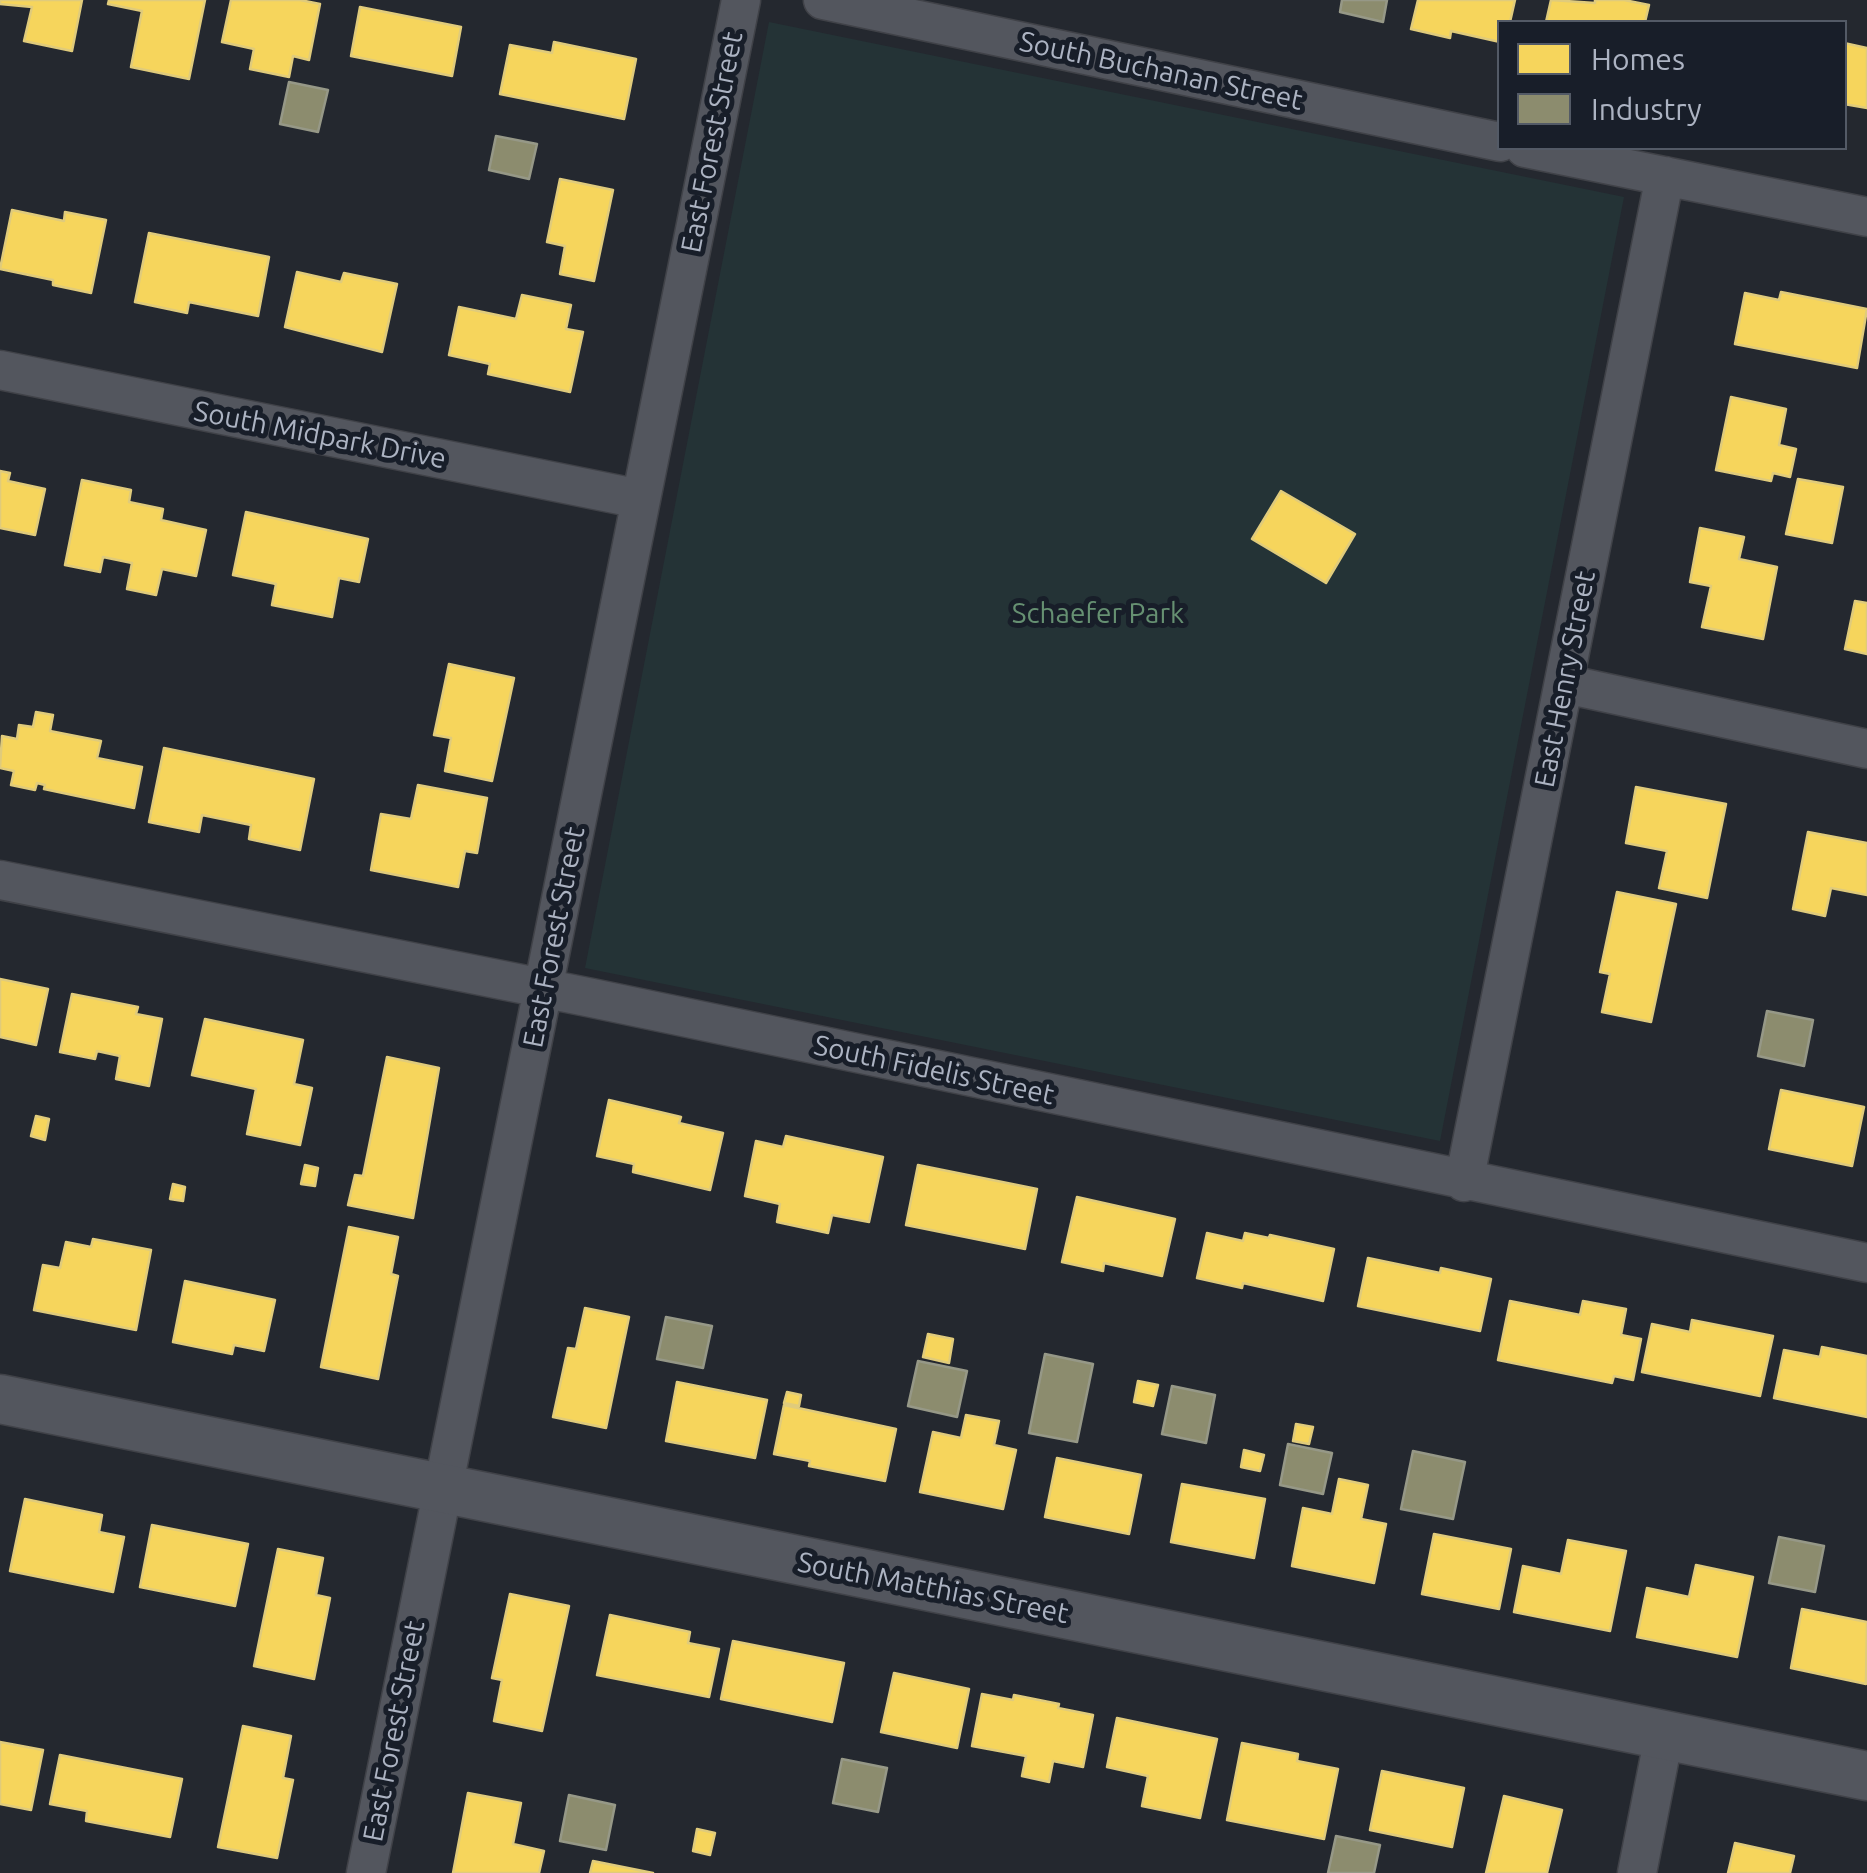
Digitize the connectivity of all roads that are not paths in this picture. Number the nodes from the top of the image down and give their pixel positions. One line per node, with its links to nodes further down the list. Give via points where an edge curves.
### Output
1 (741, 0): 8 (street, East Forest Street)
2 (823, 0): 3 (street, South Buchanan Street)
3 (1497, 141)
4 (1535, 150): 5 (street)
5 (1665, 176): 6 (street); 9 (street, East Henry Street)
6 (1867, 217)
7 (0, 370): 8 (street, South Midpark Drive)
8 (640, 499): 12 (street, East Forest Street)
9 (1564, 684): 10 (street); 13 (street, East Henry Street)
10 (1867, 749)
11 (0, 880): 12 (street, South Fidelis Street)
12 (544, 988): 13 (street, South Fidelis Street); 16 (street, East Forest Street)
13 (1464, 1182): 14 (street, South Fidelis Street)
14 (1867, 1263)
15 (0, 1399): 16 (street, South Matthias Street)
16 (443, 1489): 17 (street, South Matthias Street); 19 (street, East Forest Street)
17 (1664, 1736): 18 (street, South Matthias Street); 20 (street)
18 (1867, 1776)
19 (366, 1873)
20 (1637, 1873)

